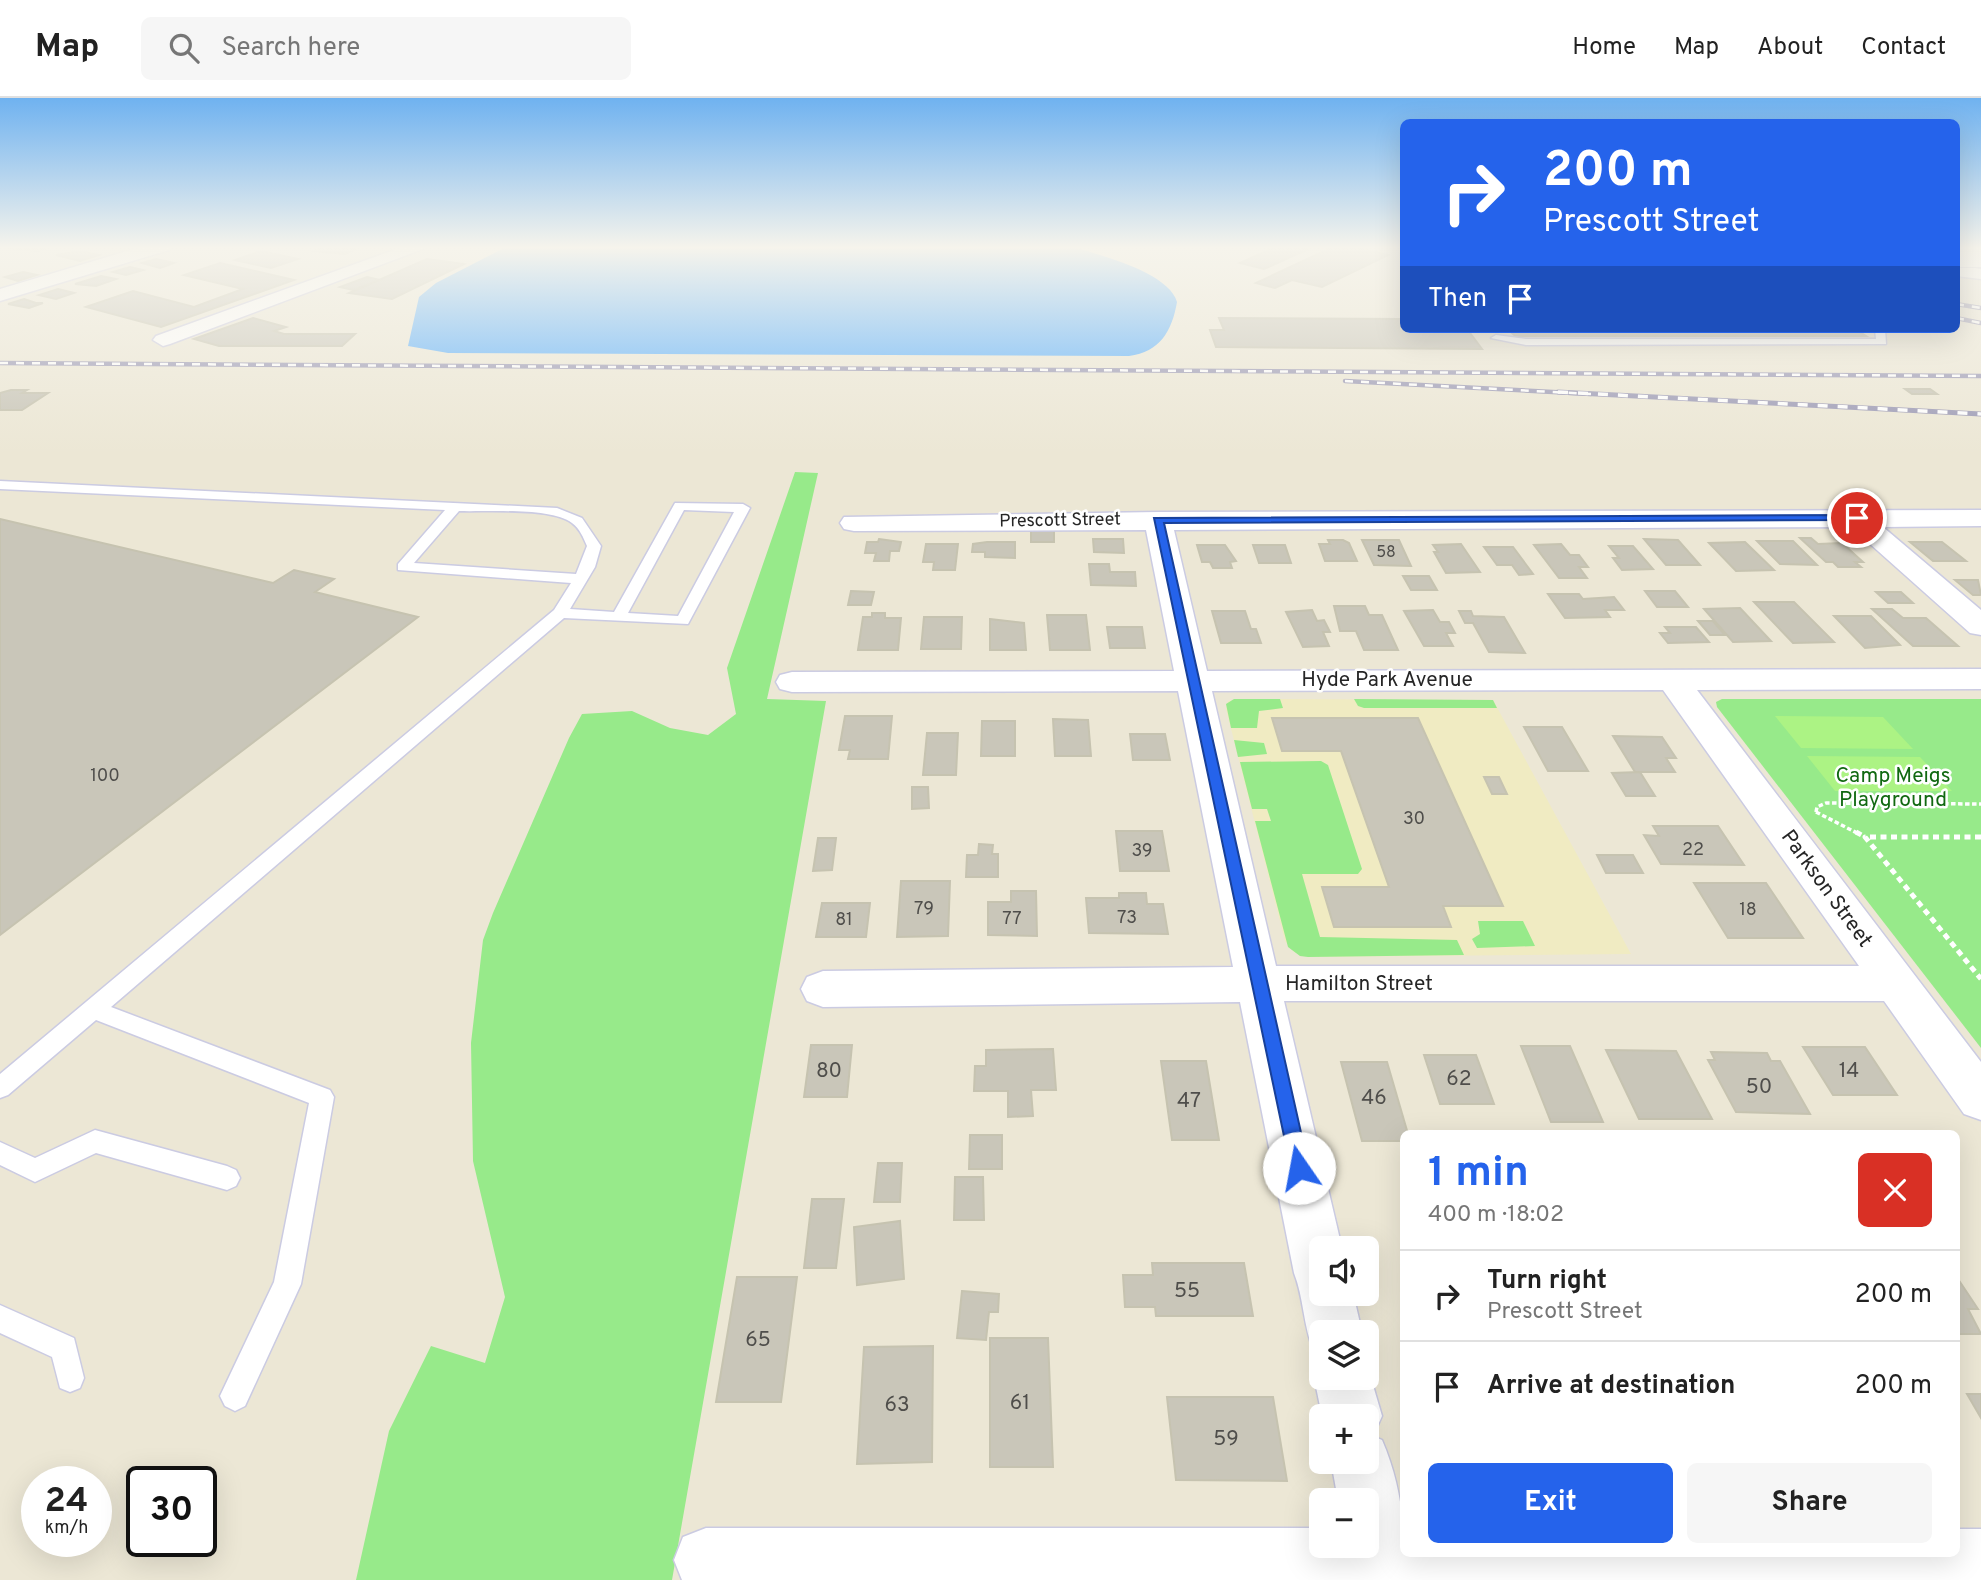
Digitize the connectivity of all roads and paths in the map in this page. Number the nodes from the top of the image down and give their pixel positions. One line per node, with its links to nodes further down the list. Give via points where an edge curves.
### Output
1 (231, 315): 4 (street)
2 (1881, 333): 3 (lane, via 1882,342 1526,342)
3 (1496, 338)
4 (163, 340)
5 (0, 485): 6 (lane)
6 (455, 507): 11 (lane, via 548,511 574,517 587,529 594,546); 11 (lane, via 403,567)
7 (1857, 518): 8 (street, Prescott Street); 9 (street, Prescott Street); 14 (street)
8 (1981, 518)
9 (1158, 520): 10 (street, Prescott Street); 17 (street)
10 (854, 523)
11 (580, 579): 12 (lane)
12 (560, 614): 13 (lane); 28 (lane)
13 (619, 617): 13 (lane, via 683,621 743,508 680,506)
14 (1981, 626)
15 (1672, 679): 16 (street, Hyde Park Avenue); 17 (street, Hyde Park Avenue); 25 (street, Parkson Street)
16 (1981, 679)
17 (1193, 680): 18 (street, Hyde Park Avenue); 26 (street)
18 (792, 682)
19 (1981, 804): 21 (path, via 1826,803)
20 (1807, 810): 21 (path)
21 (1816, 812): 22 (path)
22 (1865, 837): 23 (path); 24 (path)
23 (1981, 837)
24 (1981, 979)
25 (1895, 983): 26 (street, Hamilton Street); 30 (street, Parkson Street)
26 (1260, 984): 27 (street, Hamilton Street); 33 (street)
27 (823, 989)
28 (92, 1009): 29 (lane); 36 (lane, via 322,1097 287,1284)
29 (0, 1088)
30 (1981, 1099)
31 (0, 1153): 32 (lane, via 35,1170 95,1141)
32 (227, 1178)
33 (1313, 1236)
34 (0, 1319): 35 (lane, via 64,1348)
35 (69, 1378)
36 (235, 1396)
37 (1364, 1474): 40 (street)
38 (706, 1560): 40 (street)
39 (1981, 1561): 40 (street)
40 (1385, 1570)

